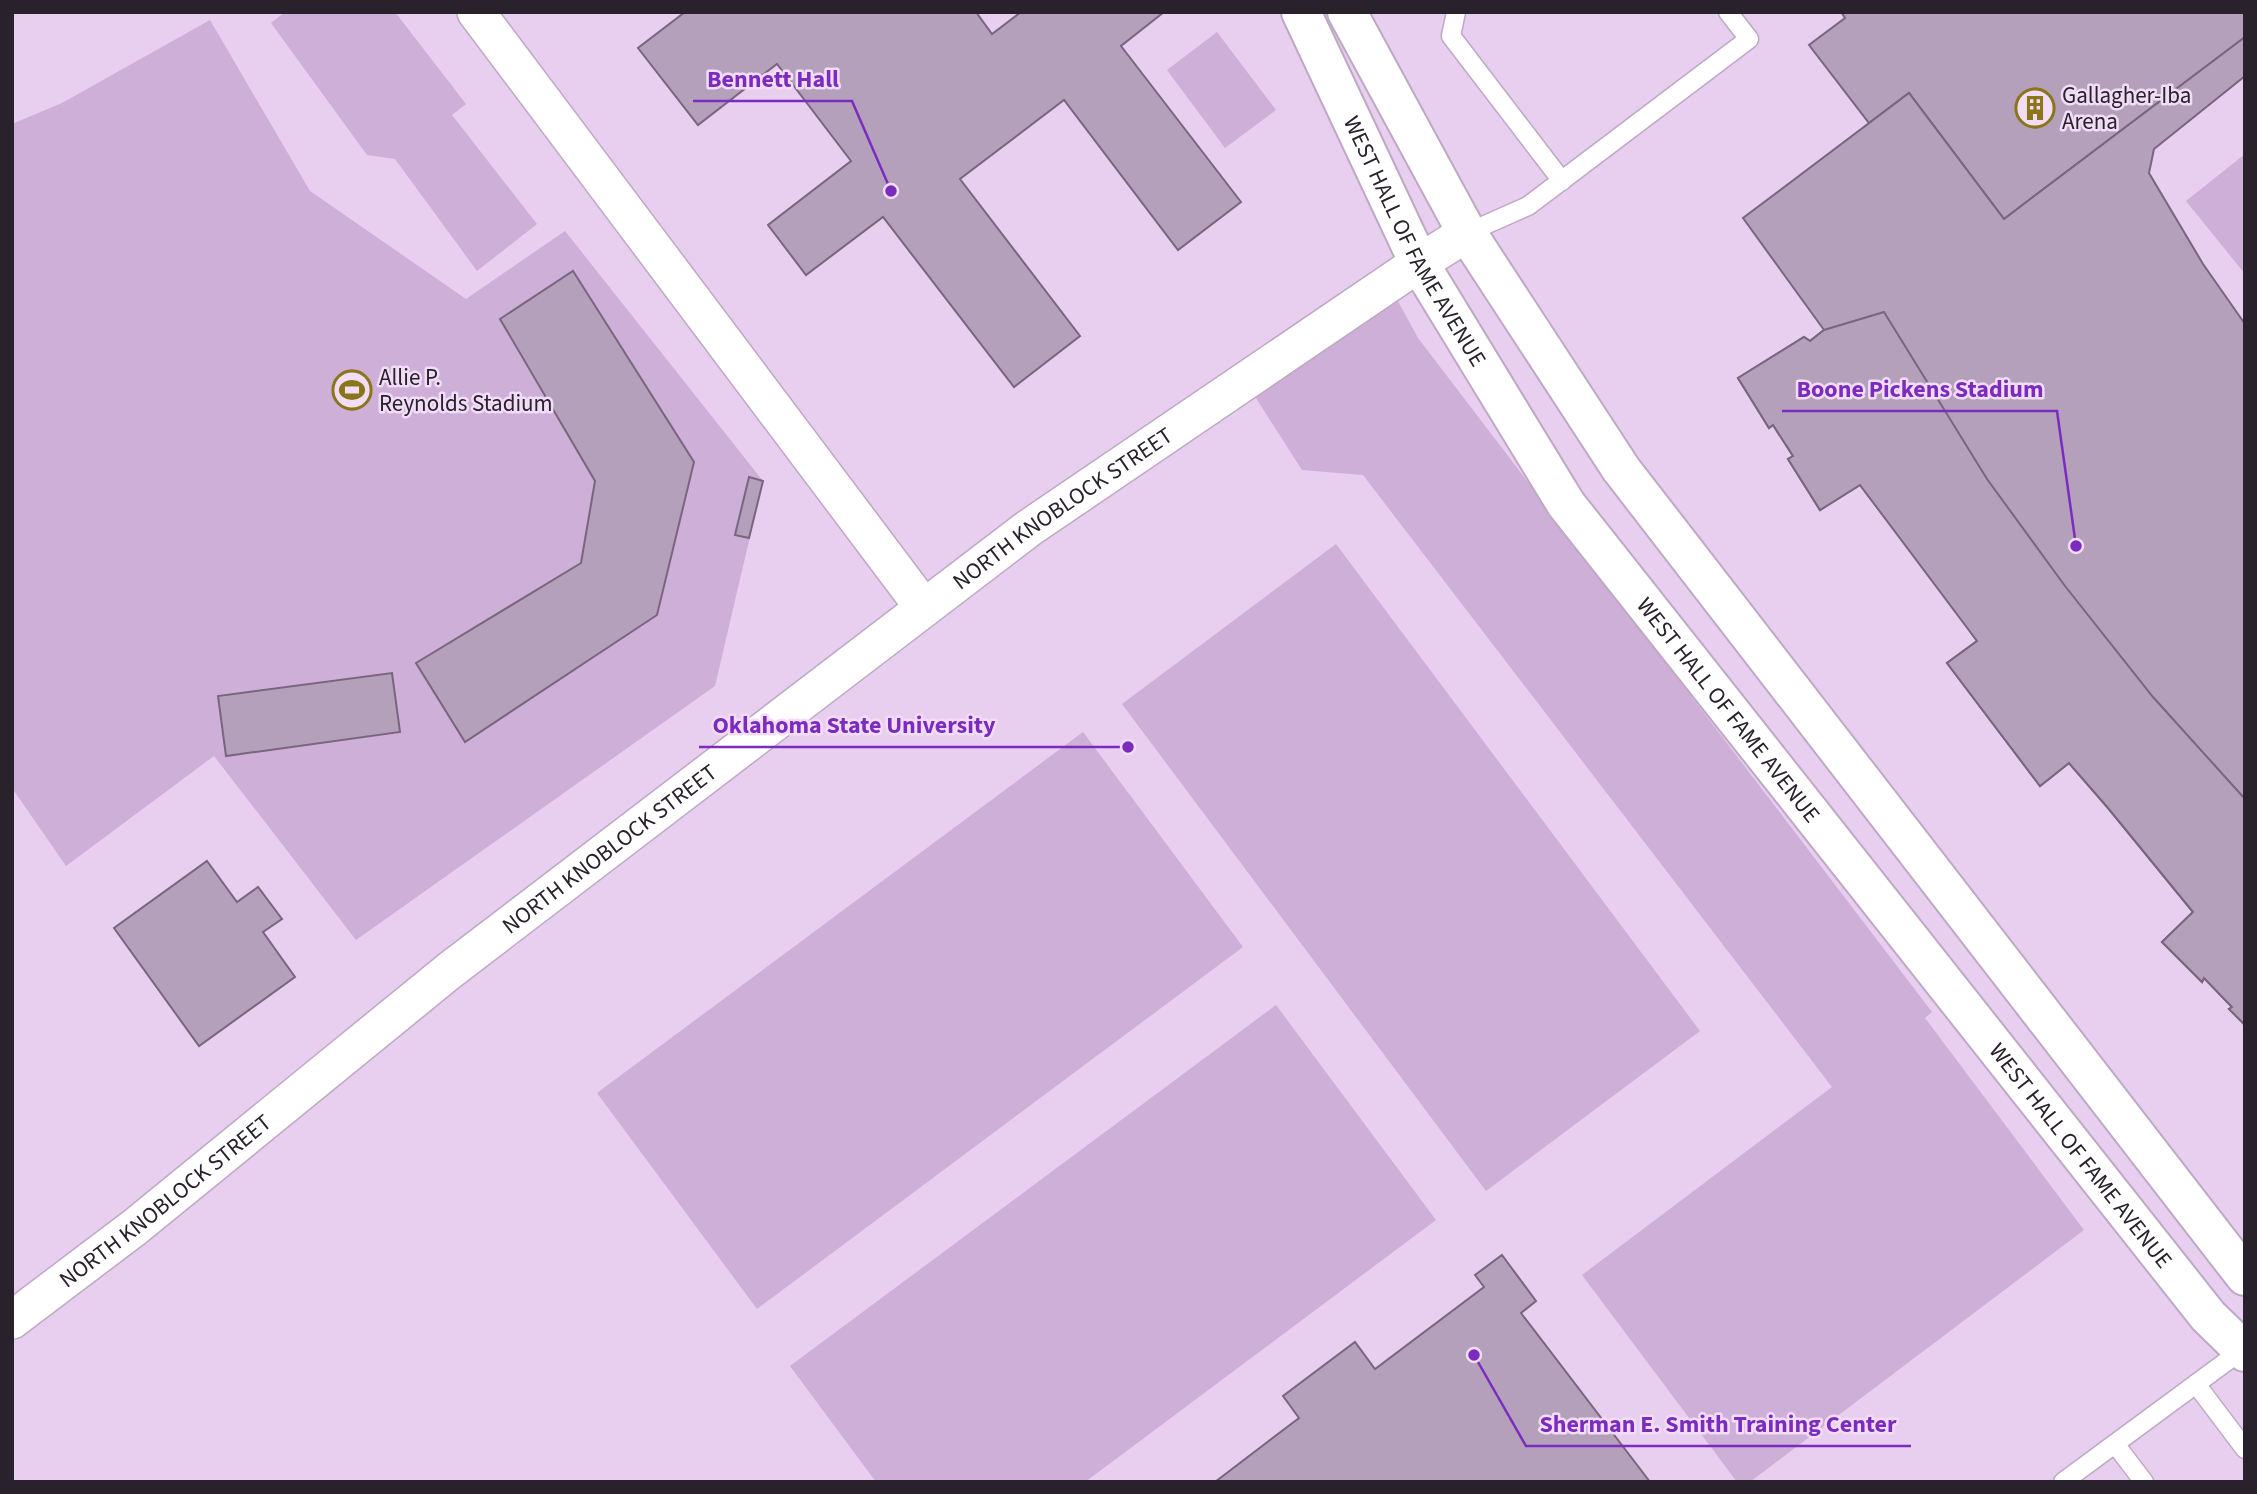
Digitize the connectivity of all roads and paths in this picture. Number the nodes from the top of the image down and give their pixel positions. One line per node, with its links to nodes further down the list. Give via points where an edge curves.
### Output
1 (476, 12): 9 (street)
2 (1301, 12): 8 (main road, WEST HALL OF FAME AVENUE)
3 (1348, 12): 7 (main road, WEST HALL OF FAME AVENUE)
4 (1456, 12): 6 (lane, via 1451,37)
5 (1728, 12): 6 (lane, via 1749,39)
6 (1562, 181): 7 (lane, via 1528,206)
7 (1467, 233): 8 (street, NORTH KNOBLOCK STREET); 10 (main road, WEST HALL OF FAME AVENUE, via 1621,469)
8 (1419, 262): 9 (street, NORTH KNOBLOCK STREET, via 1029,528); 12 (main road, WEST HALL OF FAME AVENUE, via 1566,504 2208,1316)
9 (924, 608): 11 (street, NORTH KNOBLOCK STREET, via 449,971 135,1227)
10 (2245, 1276)
11 (12, 1320)
12 (2244, 1351): 13 (lane)
13 (2196, 1384): 14 (lane); 15 (lane)
14 (2115, 1444): 16 (lane); 17 (lane)
15 (2245, 1449)
16 (2063, 1482)
17 (2144, 1482)

